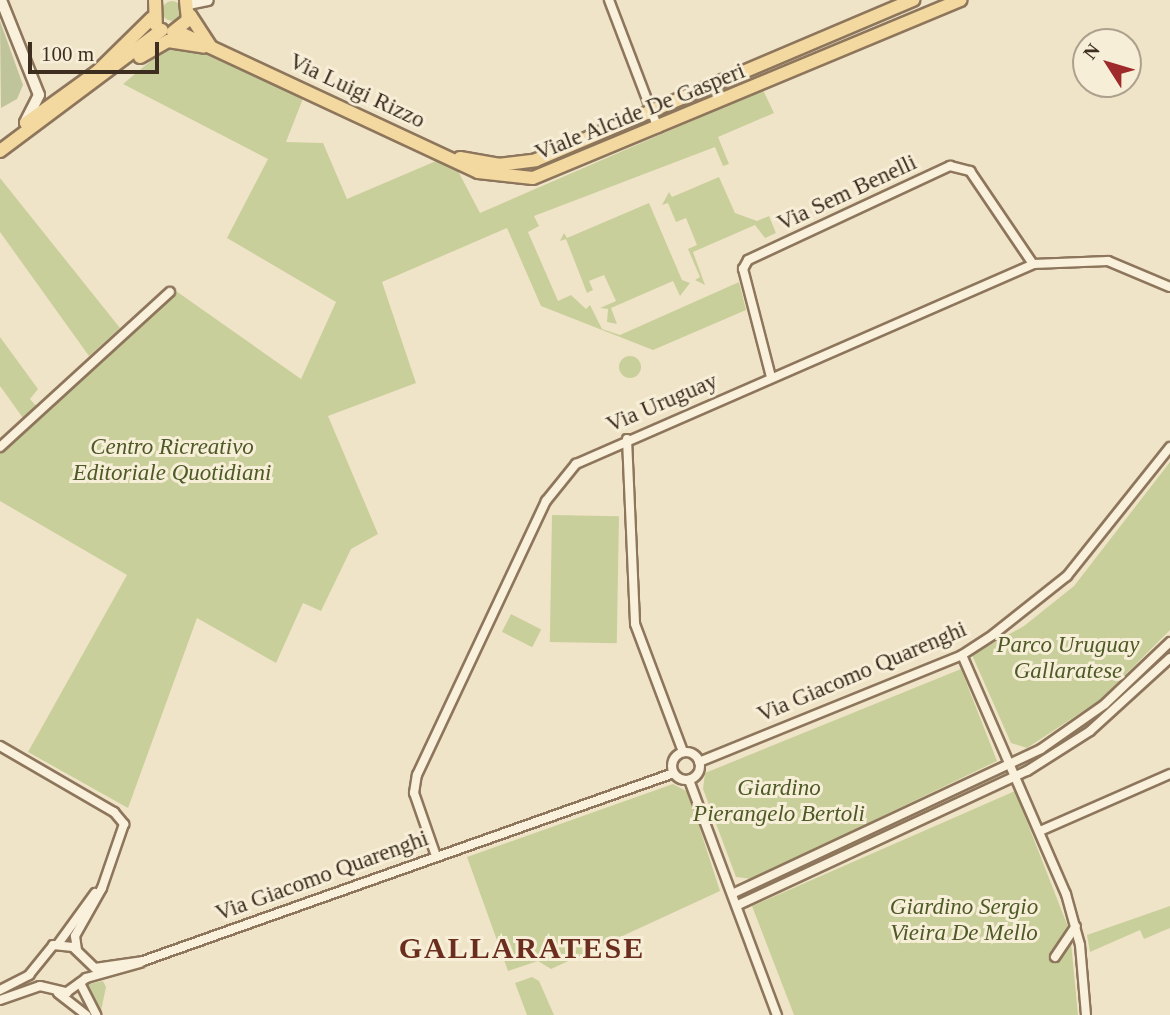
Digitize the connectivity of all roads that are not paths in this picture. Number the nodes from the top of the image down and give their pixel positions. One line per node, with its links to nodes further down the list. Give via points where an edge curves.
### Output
1 (1, 0): 14 (main road, via 38,95)
2 (155, 0): 8 (main road)
3 (208, 0): 7 (street)
4 (609, 0): 13 (street)
5 (913, 0): 13 (main road, Viale Alcide De Gasperi)
6 (960, 0): 15 (main road, Viale Alcide De Gasperi)
7 (187, 4): 10 (main road); 11 (main road)
8 (152, 18): 9 (main road); 14 (main road, via 97,72)
9 (162, 30): 10 (main road); 12 (main road)
10 (176, 31): 11 (main road, Via Luigi Rizzo)
11 (211, 47): 12 (main road, via 168,41); 18 (main road, Via Luigi Rizzo)
12 (103, 79): 17 (main road)
13 (651, 109): 15 (street); 18 (main road, Viale Alcide De Gasperi, via 536,160 498,165)
14 (25, 124): 16 (main road)
15 (658, 128): 18 (main road, Viale Alcide De Gasperi, via 533,178 494,177)
16 (0, 142)
17 (0, 151)
18 (446, 155)
19 (1033, 264): 20 (street, Via Uruguay, via 1108,261); 22 (street, Via Uruguay); 22 (street, Via Sem Benelli, via 970,171 950,166 748,260 743,269)
20 (1170, 287)
21 (170, 292): 24 (street)
22 (771, 377): 23 (street, Via Uruguay)
23 (628, 439): 30 (street, via 635,624); 38 (street, Via Uruguay, via 581,461 553,489 430,746 414,789)
24 (0, 447)
25 (1170, 447): 27 (street, Via Giacomo Quarenghi, via 1068,576)
26 (1170, 642): 32 (street, via 1098,710)
27 (962, 655): 31 (street, Via Giacomo Quarenghi); 32 (street)
28 (1170, 658): 35 (street, via 1090,731)
29 (0, 746): 39 (street, via 121,819 124,834)
30 (683, 752): 31 (street); 33 (street, via 673,760)
31 (699, 762): 36 (street)
32 (1012, 765): 35 (street); 40 (street)
33 (674, 773): 36 (street); 38 (street, Via Giacomo Quarenghi)
34 (1170, 774): 37 (street)
35 (1016, 776): 37 (street); 41 (street)
36 (689, 780): 40 (street)
37 (1040, 831): 42 (street)
38 (436, 856): 47 (street, Via Giacomo Quarenghi)
39 (105, 880): 43 (street); 44 (street, via 75,936)
40 (734, 893): 41 (street)
41 (738, 905): 56 (street)
42 (1076, 926): 45 (street); 57 (street)
43 (57, 944): 44 (street); 48 (street)
44 (77, 950): 46 (street)
45 (1055, 957)
46 (84, 960): 47 (street, Via Giacomo Quarenghi, via 105,969); 49 (street)
47 (143, 961): 49 (street, Via Giacomo Quarenghi)
48 (37, 962): 50 (street); 51 (street)
49 (80, 982): 52 (street, Via Giacomo Quarenghi); 55 (street)
50 (46, 988): 52 (street); 53 (street)
51 (0, 990)
52 (55, 992): 54 (street)
53 (0, 1000)
54 (86, 1015)
55 (96, 1015)
56 (777, 1015)
57 (1086, 1015)

